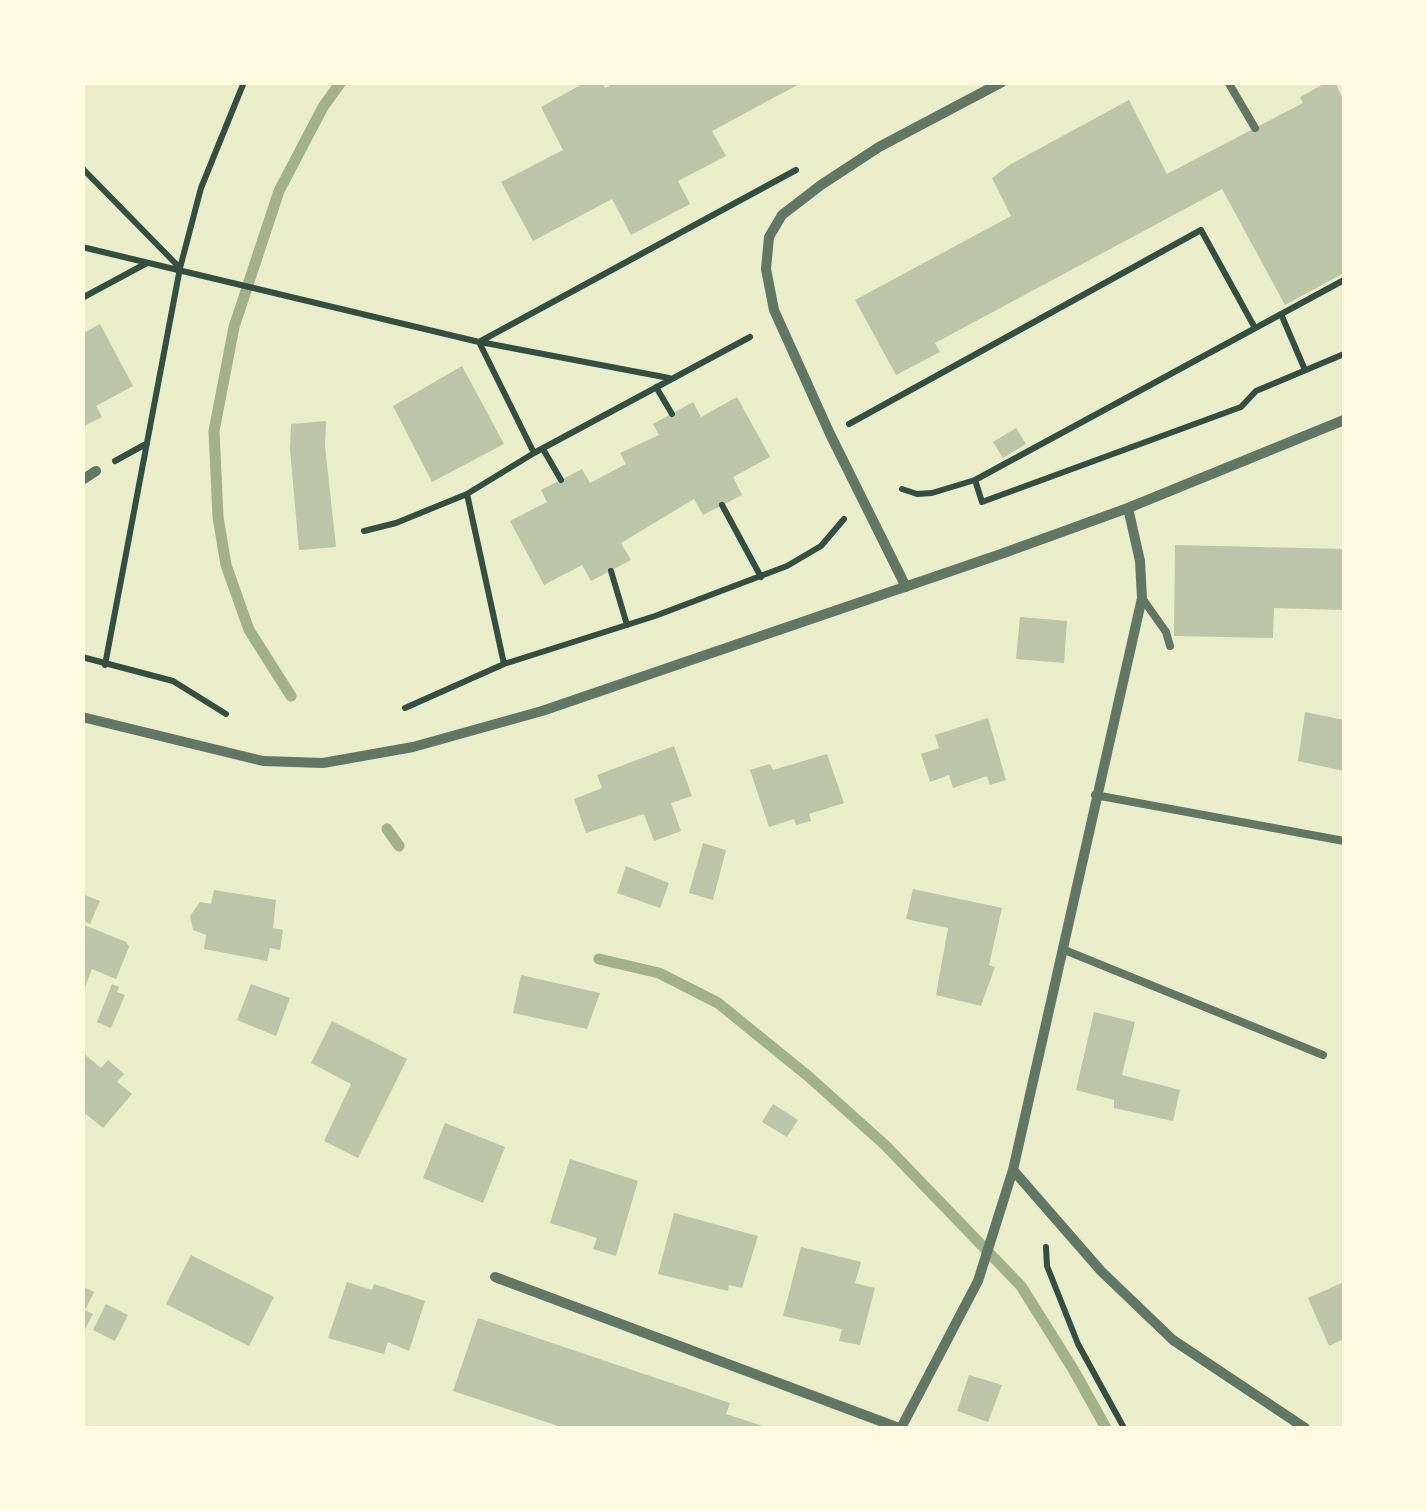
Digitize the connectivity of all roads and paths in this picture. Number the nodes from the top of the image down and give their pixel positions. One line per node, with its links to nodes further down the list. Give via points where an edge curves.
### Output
1 (244, 82): 9 (path, via 201,188)
2 (1002, 82): 24 (street, via 880,147 775,225 766,256 769,296)
3 (1228, 82): 4 (lane)
4 (1255, 128)
5 (806, 165): 17 (path)
6 (82, 168): 9 (path)
7 (82, 248): 8 (path)
8 (149, 262): 9 (path); 13 (path)
9 (180, 268): 17 (path); 45 (path)
10 (1344, 280): 11 (path)
11 (1332, 286): 12 (path); 14 (path)
12 (1344, 288)
13 (82, 298)
14 (1281, 314): 15 (path); 19 (path)
15 (1255, 328): 24 (path, via 1201,230); 30 (path)
16 (750, 337): 20 (path)
17 (479, 342): 20 (path); 26 (path)
18 (1344, 354): 19 (path)
19 (1304, 370): 30 (path, via 1256,392 1241,408 982,502)
20 (672, 378): 21 (path)
21 (656, 387): 22 (path); 25 (path)
22 (672, 414)
23 (1344, 420): 34 (street)
24 (830, 434): 39 (street)
25 (543, 449): 26 (path); 29 (path)
26 (534, 453): 32 (path)
27 (96, 472): 28 (street)
28 (82, 480)
29 (560, 480)
30 (975, 480): 31 (path, via 932,494)
31 (902, 489)
32 (467, 494): 36 (path); 44 (path)
33 (722, 505): 38 (path)
34 (1128, 508): 39 (street); 40 (street)
35 (844, 519): 38 (path, via 805,558)
36 (364, 530)
37 (611, 571): 41 (path)
38 (762, 577): 41 (path)
39 (906, 587): 48 (street, via 542,710 413,747 323,763 263,761)
40 (1142, 598): 42 (lane); 49 (street)
41 (627, 625): 44 (path)
42 (1170, 646)
43 (82, 657): 45 (path)
44 (504, 664): 46 (path)
45 (104, 665): 47 (path, via 185,686)
46 (405, 708)
47 (226, 714)
48 (83, 720)
49 (1095, 795): 50 (lane); 51 (street)
50 (1344, 841)
51 (1062, 949): 52 (lane); 53 (street)
52 (1324, 1056)
53 (1013, 1170): 54 (street); 56 (street, via 978,1282)
54 (1044, 1208): 57 (path, via 1047,1266 1078,1344); 58 (street, via 1173,1340)
55 (495, 1276): 56 (street)
56 (900, 1428)
57 (1124, 1428)
58 (1305, 1428)

